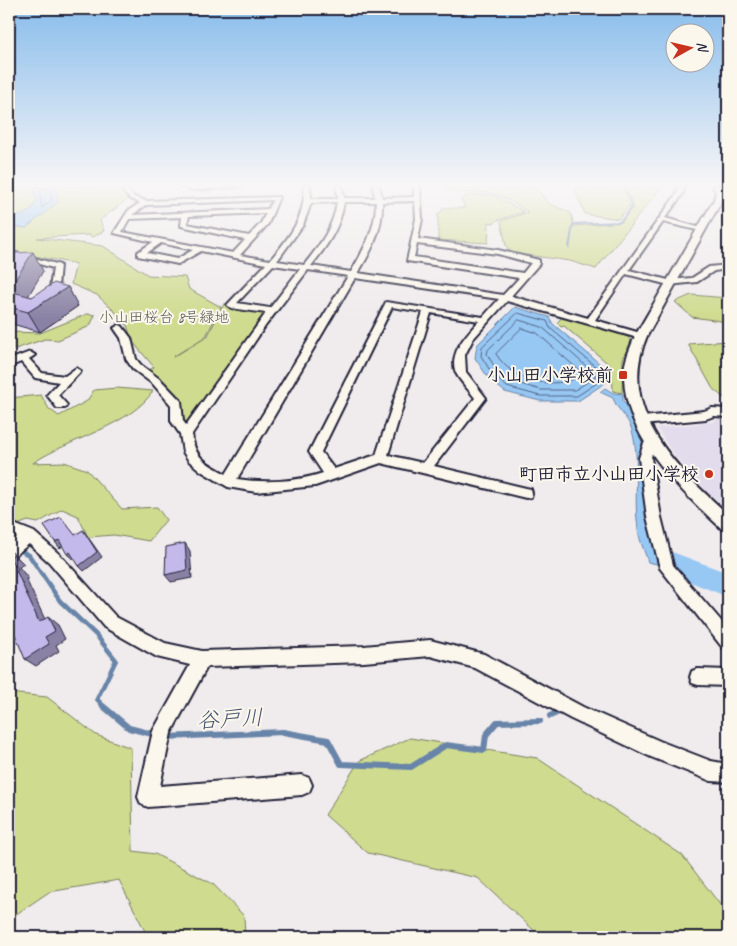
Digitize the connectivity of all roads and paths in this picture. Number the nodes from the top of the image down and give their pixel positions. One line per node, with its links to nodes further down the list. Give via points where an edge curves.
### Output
1 (120, 230): 11 (street, via 118,233)
2 (208, 230): 10 (street)
3 (259, 230): 10 (street)
4 (296, 230): 16 (street)
5 (332, 230): 17 (street)
6 (375, 230): 20 (street)
7 (417, 230): 12 (street)
8 (654, 230): 19 (street)
9 (701, 230): 22 (main road)
10 (251, 239): 15 (street)
11 (159, 241): 13 (street); 13 (street, via 141,254 178,262)
12 (415, 241): 21 (street, via 410,259); 21 (street, via 498,252 536,262)
13 (199, 249): 15 (street)
14 (9, 253): 23 (street, via 57,267 54,288)
15 (235, 256): 16 (street)
16 (270, 262): 17 (street); 26 (street, via 231,305)
17 (307, 267): 20 (street); 26 (street)
18 (728, 267): 22 (street, via 712,269 694,280)
19 (624, 271): 22 (street); 28 (street)
20 (354, 274): 24 (street); 42 (street)
21 (525, 276): 24 (street)
22 (670, 282): 30 (main road)
23 (71, 296)
24 (507, 298): 27 (street); 28 (street)
25 (428, 310): 27 (street); 39 (street); 41 (street, via 389,304 315,452)
26 (273, 311): 37 (street)
27 (486, 320): 40 (street, via 469,338 460,355 461,372 481,398)
28 (590, 321): 30 (street)
29 (119, 328): 37 (street, via 137,367 157,382 177,404 177,421)
30 (641, 336): 36 (main road, via 630,376 632,398)
31 (9, 364): 33 (street, via 27,357 39,376)
32 (76, 371): 33 (street)
33 (67, 380): 34 (street, via 52,395)
34 (61, 405)
35 (728, 413): 36 (street)
36 (642, 421): 38 (main road)
37 (186, 434): 42 (street, via 186,446 191,457)
38 (654, 444): 44 (main road, via 698,498); 48 (street, via 648,446 644,458 665,561)
39 (381, 458): 40 (street); 41 (street)
40 (426, 469): 43 (street)
41 (332, 476): 42 (street, via 278,486)
42 (228, 482)
43 (526, 493)
44 (728, 524)
45 (9, 528): 46 (street)
46 (25, 539): 47 (street); 49 (street, via 54,558 110,622 163,651)
47 (9, 552)
48 (728, 641)
49 (202, 659): 52 (street, via 364,654 430,648 478,660 577,713 676,757); 53 (street, via 160,739 148,798)
50 (698, 677): 51 (street)
51 (728, 678)
52 (728, 774)
53 (302, 785)

